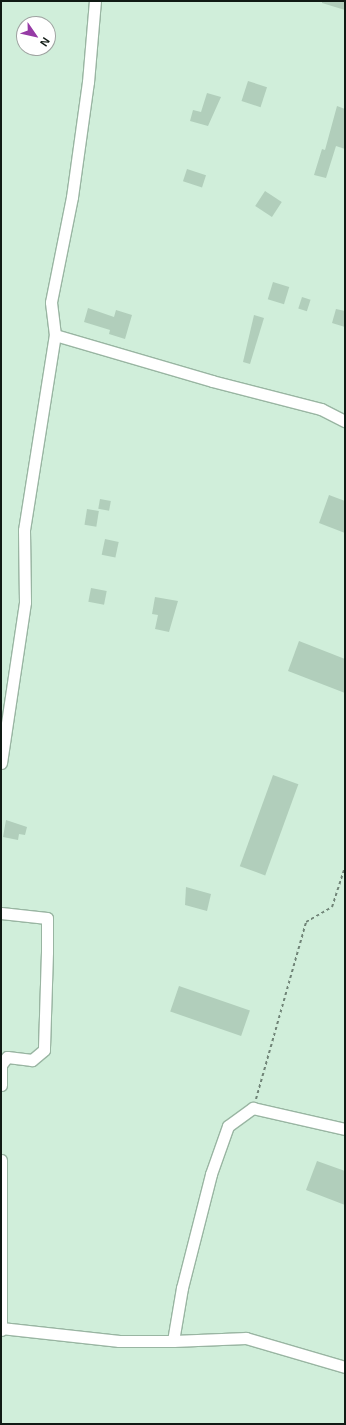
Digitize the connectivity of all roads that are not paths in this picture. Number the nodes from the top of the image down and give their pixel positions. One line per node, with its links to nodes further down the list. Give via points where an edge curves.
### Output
1 (95, 1): 2 (street, via 88,82 72,197 51,302)
2 (55, 335): 3 (street, via 212,381 321,409); 4 (street, via 24,530 25,602)
3 (345, 421)
4 (1, 763)
5 (1, 913): 6 (street, via 47,918 48,952 44,1050 32,1060 7,1057 1,1065)
6 (1, 1085)
7 (345, 1129): 10 (street, via 253,1108 228,1126 211,1174 182,1288)
8 (1, 1160): 9 (street)
9 (1, 1329): 10 (street, via 118,1341)
10 (173, 1341): 11 (street, via 246,1338)
11 (345, 1367)

